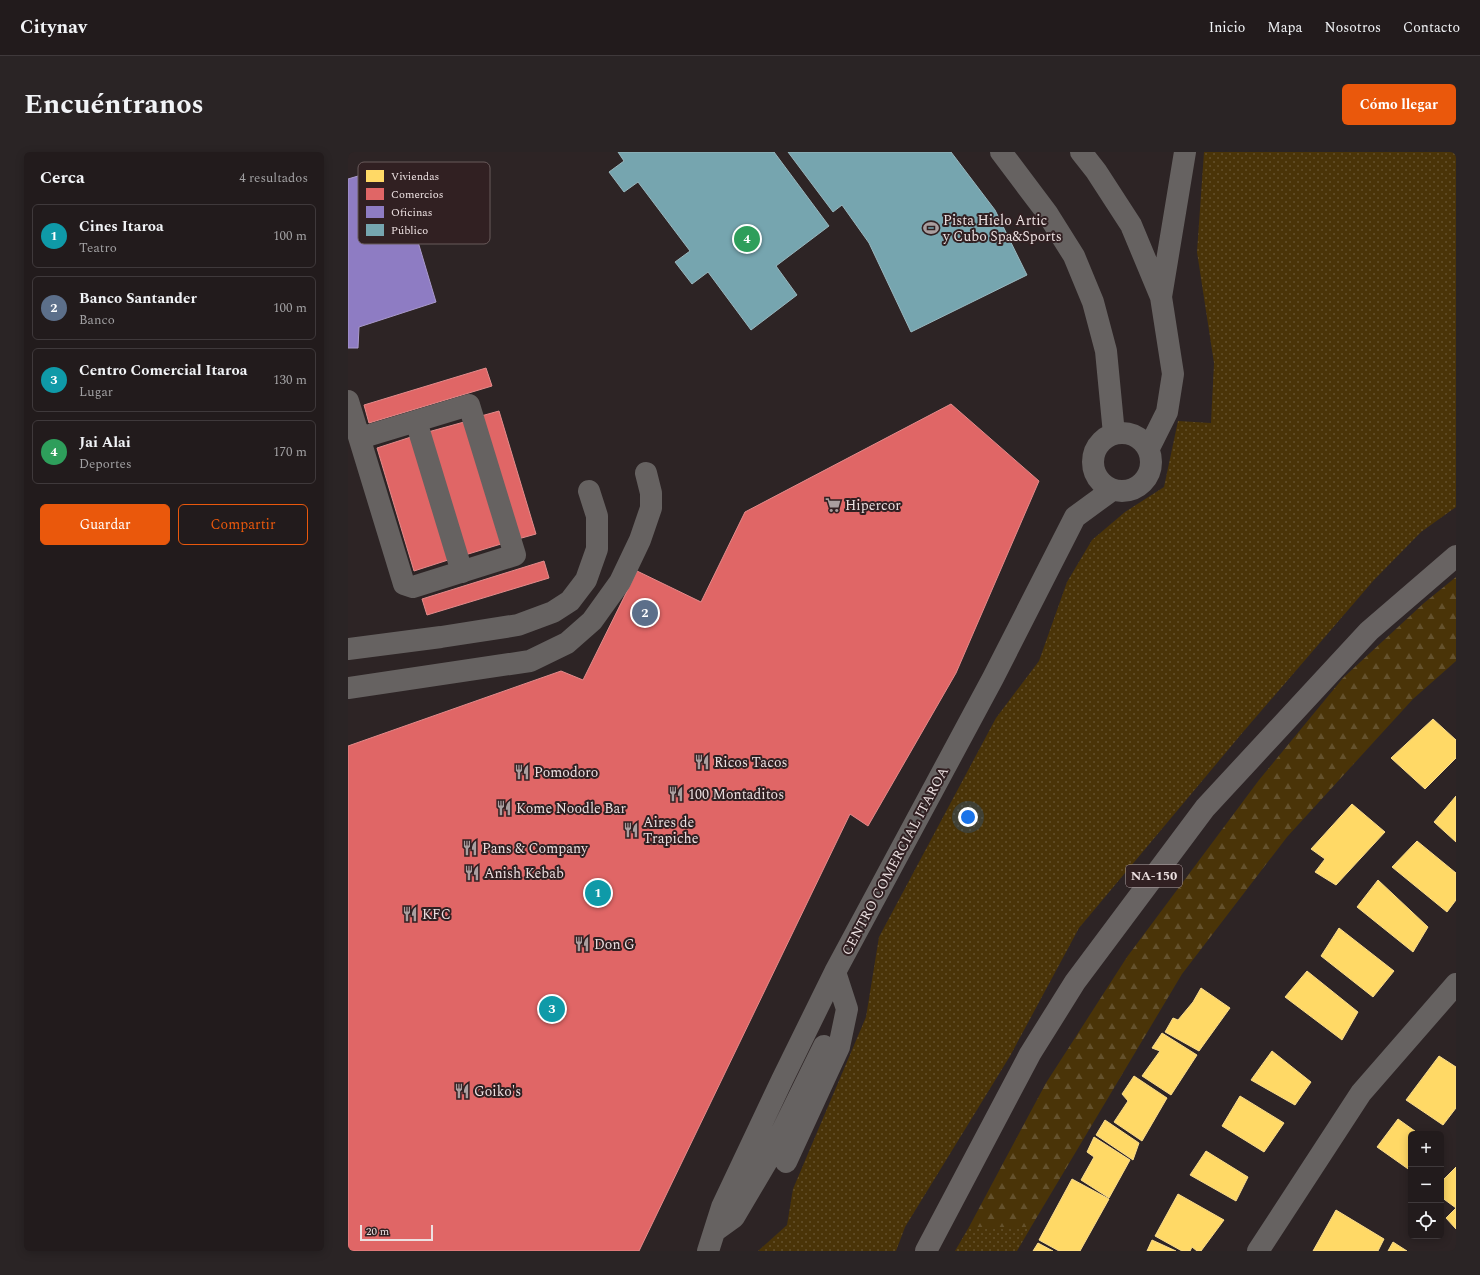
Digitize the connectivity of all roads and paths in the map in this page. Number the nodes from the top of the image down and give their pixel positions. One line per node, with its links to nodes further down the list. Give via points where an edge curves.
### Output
1 (1001, 152): 7 (street, via 1047,213 1074,256 1093,302 1106,351)
2 (1081, 152): 4 (street, via 1131,225)
3 (1185, 152): 4 (street)
4 (1161, 297): 9 (street, via 1174,374 1167,412)
5 (348, 402): 8 (street)
6 (416, 421): 8 (street); 14 (street); 14 (street, via 469,405 515,555)
7 (1114, 434): 9 (street, via 1122,432 1138,436); 11 (street, via 1106,436 1095,448 1092,465 1098,480)
8 (360, 438): 14 (street, via 404,584 413,587)
9 (1149, 448): 11 (street, via 1152,462 1149,476 1140,486 1126,492)
10 (646, 473): 18 (street, via 651,492 651,508 640,540 620,582 592,621 567,643 530,661)
11 (1112, 490): 19 (street, CENTRO COMERCIAL ITAROA, via 1075,517 993,678)
12 (589, 491): 15 (street, via 597,516 597,549 586,580 570,600 552,612 518,625)
13 (1456, 556): 24 (main road, NA-150, via 1369,631 1205,808 1075,982 1030,1054)
14 (462, 572)
15 (348, 649)
16 (348, 661): 17 (street, via 420,657)
17 (348, 675)
18 (348, 688)
19 (836, 972): 22 (street, via 847,1009 839,1046); 23 (street, CENTRO COMERCIAL ITAROA, via 722,1207)
20 (1456, 984): 25 (street, via 1361,1093)
21 (824, 1046): 23 (street, via 770,1156 734,1217)
22 (786, 1162)
23 (711, 1242)
24 (926, 1251)
25 (1258, 1251)

